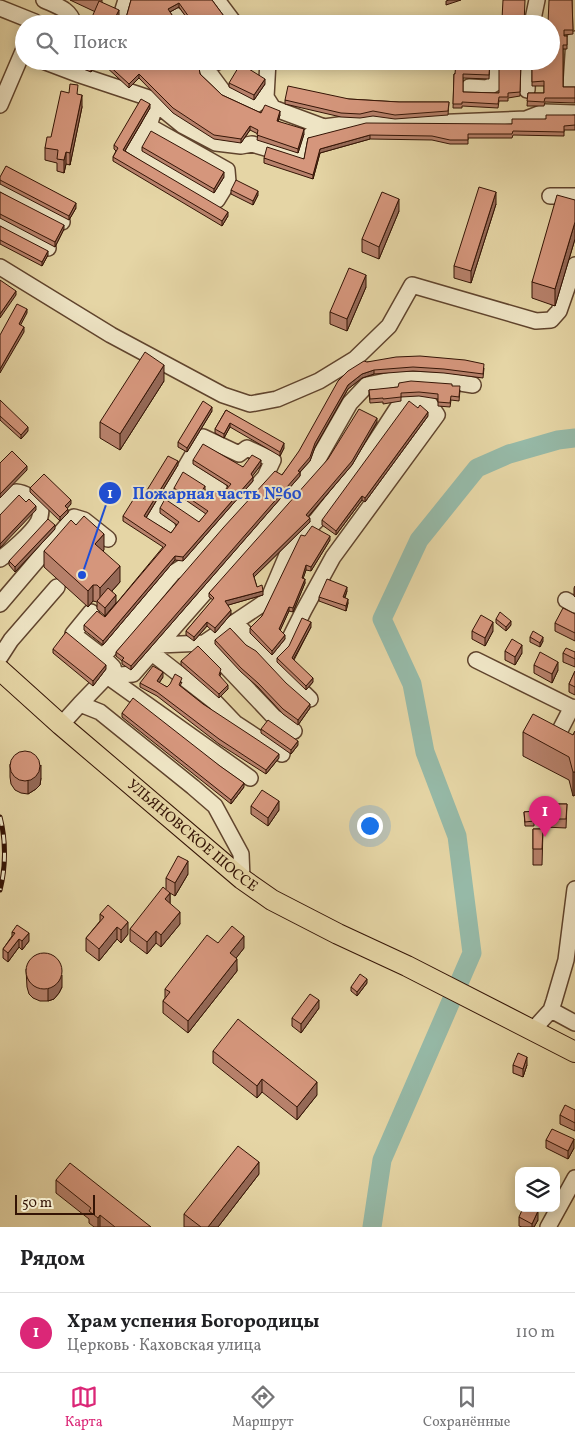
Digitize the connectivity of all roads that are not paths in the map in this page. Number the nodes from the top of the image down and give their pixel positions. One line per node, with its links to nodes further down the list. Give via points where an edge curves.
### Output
1 (45, 0): 7 (street); 8 (street)
2 (126, 0): 9 (street)
3 (217, 0): 10 (street)
4 (537, 0): 11 (street)
5 (0, 8): 6 (street)
6 (16, 15)
7 (38, 15)
8 (70, 15)
9 (121, 15)
10 (228, 15)
11 (534, 15)
12 (575, 39): 19 (street, via 570,85)
13 (15, 70): 24 (street)
14 (67, 70): 23 (street)
15 (207, 70): 22 (street, via 225,94 254,106)
16 (268, 70): 22 (street)
17 (495, 70): 20 (street, via 494,84 487,88)
18 (527, 70): 21 (street)
19 (575, 85)
20 (469, 87)
21 (526, 90)
22 (266, 97): 27 (street, via 273,108)
23 (156, 103): 26 (street); 27 (street, via 182,125 216,143 252,144 300,158 306,138)
24 (0, 105)
25 (575, 114): 27 (street, via 544,112 526,119 405,124 369,121)
26 (149, 126): 26 (street, via 227,170 228,182 217,200 133,152)
27 (324, 127)
28 (0, 189): 31 (street)
29 (550, 196): 30 (street)
30 (575, 196)
31 (62, 222)
32 (0, 223): 33 (street)
33 (48, 248)
34 (575, 265): 35 (street, via 560,311 551,320 536,321 412,285 389,326 355,358 311,385 277,399 250,404 223,395 111,335)
35 (1, 268)
36 (474, 385): 50 (street, via 442,380 396,379 367,385 350,404 310,473)
37 (185, 468): 38 (street); 39 (street); 52 (street, via 203,437 239,454 247,448 272,460 265,477 189,563 173,573)
38 (220, 490)
39 (167, 494): 41 (street); 42 (street, via 152,517)
40 (0, 508): 44 (street, via 16,492 24,493 41,506 38,524)
41 (199, 518)
42 (168, 528)
43 (108, 539): 46 (street, via 84,520 74,517)
44 (0, 559)
45 (57, 588): 51 (street)
46 (0, 604)
47 (91, 612): 52 (street, via 73,634)
48 (234, 622): 49 (street); 54 (street); 54 (street, via 268,600 290,548 359,468 398,407 414,400 429,403 437,415 333,557 284,650)
49 (204, 644): 50 (street); 61 (street, via 274,717)
50 (156, 649): 56 (street, via 134,674); 63 (street, via 236,723)
51 (0, 657)
52 (103, 657): 56 (street, via 113,666)
53 (476, 660): 59 (street)
54 (271, 661): 57 (street)
55 (0, 670): 60 (main road, УЛЬЯНОВСКОЕ ШОССЕ)
56 (108, 676): 58 (street); 64 (street)
57 (310, 699)
58 (80, 704): 60 (street); 65 (street, via 100,712 215,806 241,854)
59 (573, 708): 62 (street)
60 (61, 725): 65 (main road, УЛЬЯНОВСКОЕ ШОССЕ)
61 (294, 731)
62 (556, 738)
63 (282, 754)
64 (250, 778)
65 (242, 880): 69 (main road, УЛЬЯНОВСКОЕ ШОССЕ, via 272,900)
66 (575, 889): 67 (street, via 566,960)
67 (551, 1010): 68 (street); 69 (street)
68 (575, 1023)
69 (532, 1031): 70 (main road, УЛЬЯНОВСКОЕ ШОССЕ)
70 (575, 1052)
71 (575, 1178): 72 (street)
72 (548, 1227)

